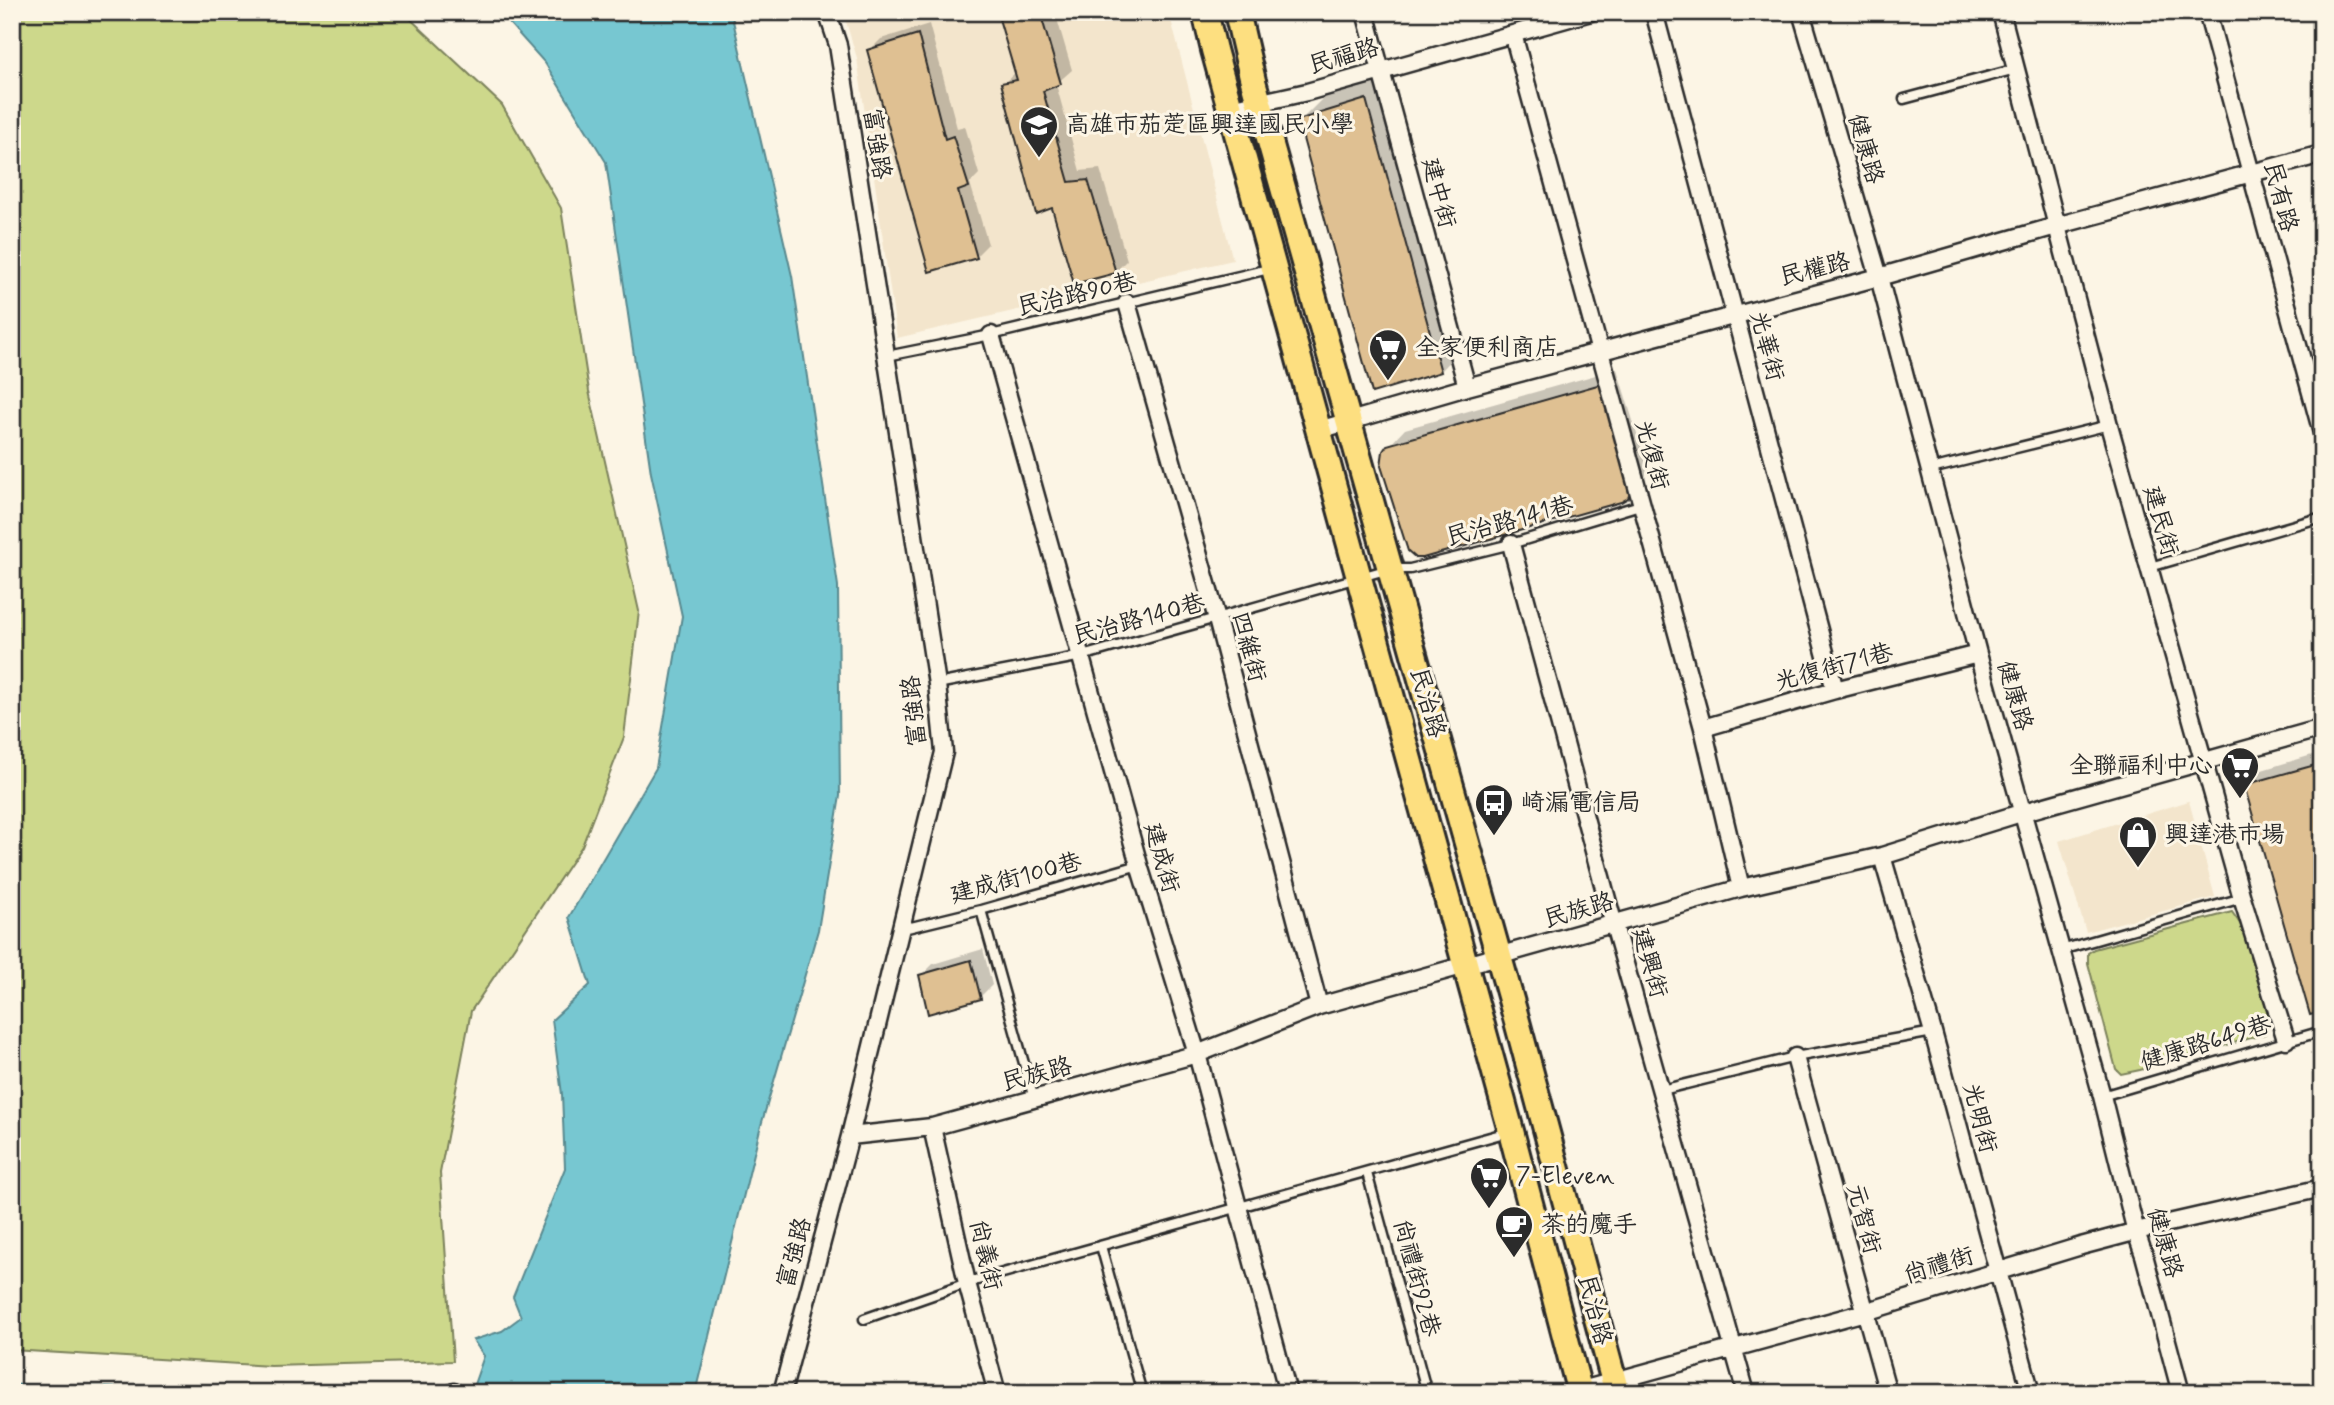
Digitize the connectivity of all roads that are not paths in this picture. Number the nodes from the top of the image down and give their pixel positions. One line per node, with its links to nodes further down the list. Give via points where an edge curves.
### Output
1 (828, 12): 25 (street, 富強路, via 838,45)
2 (1205, 12): 15 (main road, 民治路)
3 (1237, 12): 14 (main road, 民治路)
4 (1365, 12): 12 (street, 建中街)
5 (1591, 12): 10 (street, 民福路)
6 (1654, 12): 22 (street, 光華街)
7 (1801, 12): 20 (street, 健康路)
8 (2001, 12): 11 (street, 建民街)
9 (2207, 12): 17 (street, 民有路)
10 (1513, 34): 12 (street, 民福路); 24 (street, 光復街)
11 (2017, 69): 13 (lane); 18 (street, 建民街)
12 (1380, 70): 14 (street, 民福路); 26 (street, 建中街)
13 (1904, 99)
14 (1260, 103): 15 (street, 民福路); 27 (main road, 民治路)
15 (1230, 109): 19 (main road, 民治路)
16 (2322, 154): 17 (street, 民權路)
17 (2250, 175): 18 (street, 民權路); 30 (street, 民有路)
18 (2056, 226): 20 (street, 民權路); 28 (street, 建民街)
19 (1275, 268): 21 (lane, 民治路90巷); 29 (main road, 民治路)
20 (1879, 277): 22 (street, 民權路); 31 (street, 健康路)
21 (1127, 303): 23 (lane, 民治路90巷); 38 (street, 四維街)
22 (1734, 314): 24 (street, 民權路); 42 (street, 光華街)
23 (991, 335): 25 (lane, 民治路90巷); 40 (street, 建成街)
24 (1599, 352): 26 (street, 民權路); 32 (street, 光復街)
25 (887, 356): 41 (street, 富強路)
26 (1467, 387): 27 (street, 民權路)
27 (1348, 421): 29 (street, 民權路); 36 (main road, 民治路)
28 (2109, 425): 31 (lane); 35 (street, 建民街)
29 (1319, 430): 37 (main road, 民治路)
30 (2322, 433)
31 (1931, 469): 39 (street, 健康路)
32 (1640, 505): 34 (lane, 民治路141巷); 43 (street, 光復街)
33 (2322, 517): 35 (lane)
34 (1511, 544): 36 (lane, 民治路141巷, via 1410,569); 52 (street, 建興街)
35 (2150, 567): 45 (street, 建民街)
36 (1389, 569): 37 (lane, 民治路140巷); 55 (main road, 民治路)
37 (1360, 576): 38 (lane, 民治路140巷); 56 (main road, 民治路)
38 (1217, 619): 40 (lane, 民治路140巷); 57 (street, 四維街)
39 (1978, 654): 42 (street, 光復街71巷); 46 (street, 健康路)
40 (1082, 656): 41 (lane, 民治路140巷); 48 (street, 建成街)
41 (937, 684): 53 (street, 富強路, via 944,752)
42 (1835, 690): 43 (street, 光復街71巷)
43 (1703, 729): 49 (street, 光復街)
44 (2322, 729): 45 (street, 民族路)
45 (2203, 760): 46 (street, 民族路); 50 (street, 建民街)
46 (2024, 811): 47 (street, 民族路); 54 (street, 健康路)
47 (1882, 856): 49 (street, 民族路); 59 (street, 光明街)
48 (1139, 865): 51 (lane, 建成街100巷); 61 (street, 建成街)
49 (1741, 888): 52 (street, 民族路)
50 (2242, 898): 54 (lane); 60 (street, 建民街)
51 (981, 909): 53 (lane, 建成街100巷); 65 (lane)
52 (1614, 925): 55 (street, 民族路); 63 (street, 建興街)
53 (903, 929): 68 (street, 富強路)
54 (2061, 950): 64 (street, 健康路)
55 (1498, 956): 56 (street, 民族路); 79 (main road, 民治路)
56 (1465, 966): 57 (street, 民族路); 67 (main road, 民治路)
57 (1319, 1006): 61 (street, 民族路)
58 (2322, 1031): 60 (lane, 健康路649巷)
59 (1933, 1032): 62 (lane); 74 (street, 光明街)
60 (2286, 1040): 64 (lane, 健康路649巷)
61 (1197, 1054): 65 (street, 民族路); 71 (street, 建成街)
62 (1795, 1057): 63 (lane); 76 (street, 元智街)
63 (1662, 1090): 78 (street, 建興街)
64 (2102, 1096): 72 (street, 健康路)
65 (1034, 1099): 66 (street, 民族路)
66 (933, 1127): 68 (street, 民族路); 75 (street, 尚義街)
67 (1511, 1131): 69 (lane); 80 (main road, 民治路)
68 (850, 1136): 81 (street, 富強路)
69 (1367, 1173): 71 (lane); 85 (lane, 尚禮街92巷)
70 (2322, 1188): 72 (street, 尚禮街)
71 (1239, 1208): 73 (lane); 84 (street, 建成街)
72 (2136, 1232): 74 (street, 尚禮街); 89 (street, 健康路)
73 (1101, 1246): 75 (lane); 83 (lane)
74 (1997, 1272): 76 (street, 尚禮街); 88 (street, 光明街)
75 (967, 1283): 77 (lane); 82 (street, 尚義街)
76 (1865, 1312): 78 (street, 尚禮街); 87 (street, 元智街)
77 (864, 1319)
78 (1732, 1346): 79 (street, 尚禮街); 86 (street, 建興街)
79 (1616, 1387): 80 (street, 尚禮街)
80 (1577, 1392)
81 (782, 1393)
82 (998, 1393)
83 (1142, 1393)
84 (1288, 1393)
85 (1427, 1393)
86 (1746, 1393)
87 (1888, 1393)
88 (2031, 1393)
89 (2181, 1393)

